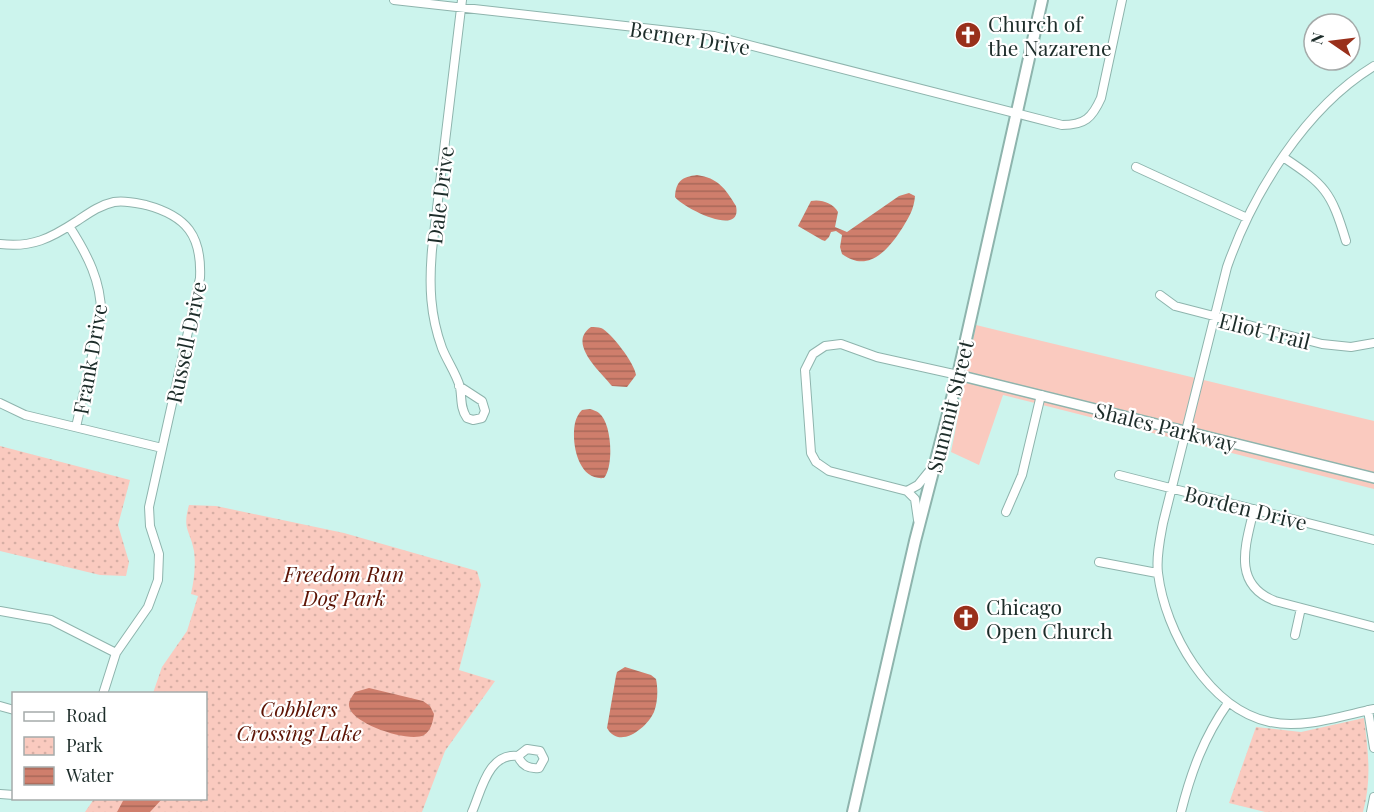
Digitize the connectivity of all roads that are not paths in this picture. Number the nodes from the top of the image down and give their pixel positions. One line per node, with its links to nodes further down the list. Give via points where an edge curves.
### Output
1 (394, 0): 4 (street, Berner Drive)
2 (1042, 0): 6 (main road, Summit Street)
3 (1122, 0): 6 (street, Berner Drive, via 1095,112 1076,125)
4 (462, 4): 6 (street, Berner Drive, via 714,36); 17 (street, Dale Drive, via 429,279 442,349)
5 (1374, 66): 7 (street, via 1351,82 1308,124)
6 (1015, 113): 16 (main road, Summit Street)
7 (1283, 157): 9 (street); 11 (street, via 1324,188 1334,204)
8 (1136, 167): 9 (street)
9 (1247, 218): 14 (street, via 1227,267)
10 (69, 226): 12 (street, Russell Drive, via 44,241 23,246); 20 (street, Frank Drive, via 98,279 102,298); 22 (street, Russell Drive, via 96,208 114,202 138,203 177,218 188,227 198,246 200,278)
11 (1346, 241)
12 (0, 244)
13 (1160, 295): 14 (street, Eliot Trail, via 1175,306)
14 (1216, 317): 15 (street, Eliot Trail, via 1322,344 1351,347); 21 (street)
15 (1374, 343)
16 (958, 375): 18 (street, Shales Parkway); 23 (main road, Summit Street); 27 (street, via 878,357 841,344 825,346 813,354 805,370 811,453 816,462 829,471)
17 (459, 386): 17 (street, Dale Drive, via 482,401 482,418 466,417)
18 (1041, 395): 21 (street, Shales Parkway); 29 (street, via 1022,476)
19 (0, 403): 20 (street, via 26,415)
20 (76, 427): 22 (street)
21 (1187, 432): 25 (street, Shales Parkway); 26 (street)
22 (162, 448): 38 (street, Russell Drive, via 149,507 159,554 158,580 148,606)
23 (936, 460): 27 (street, via 927,476); 31 (main road, Summit Street)
24 (1119, 475): 26 (street, Borden Drive)
25 (1374, 478)
26 (1172, 488): 28 (street, Borden Drive); 33 (street, via 1158,549)
27 (907, 491): 31 (street, via 915,499 917,510)
28 (1254, 510): 30 (street, Borden Drive); 34 (street, via 1244,551 1249,579 1269,598)
29 (1006, 513)
30 (1374, 540)
31 (915, 541): 46 (main road, Summit Street)
32 (1099, 562): 33 (street)
33 (1158, 573): 40 (street, via 1177,636 1205,679)
34 (1302, 608): 36 (street); 37 (street)
35 (0, 610): 38 (street, via 51,620)
36 (1374, 627)
37 (1295, 635)
38 (116, 653): 39 (street, Russell Drive)
39 (103, 692)
40 (1228, 703): 41 (street, via 1258,719 1286,724); 47 (street, via 1198,755)
41 (1371, 710): 42 (street)
42 (1374, 748)
43 (518, 756): 45 (street, via 502,759 488,772)
44 (1374, 797): 48 (street)
45 (472, 812)
46 (853, 812)
47 (1181, 812)
48 (1371, 812)

